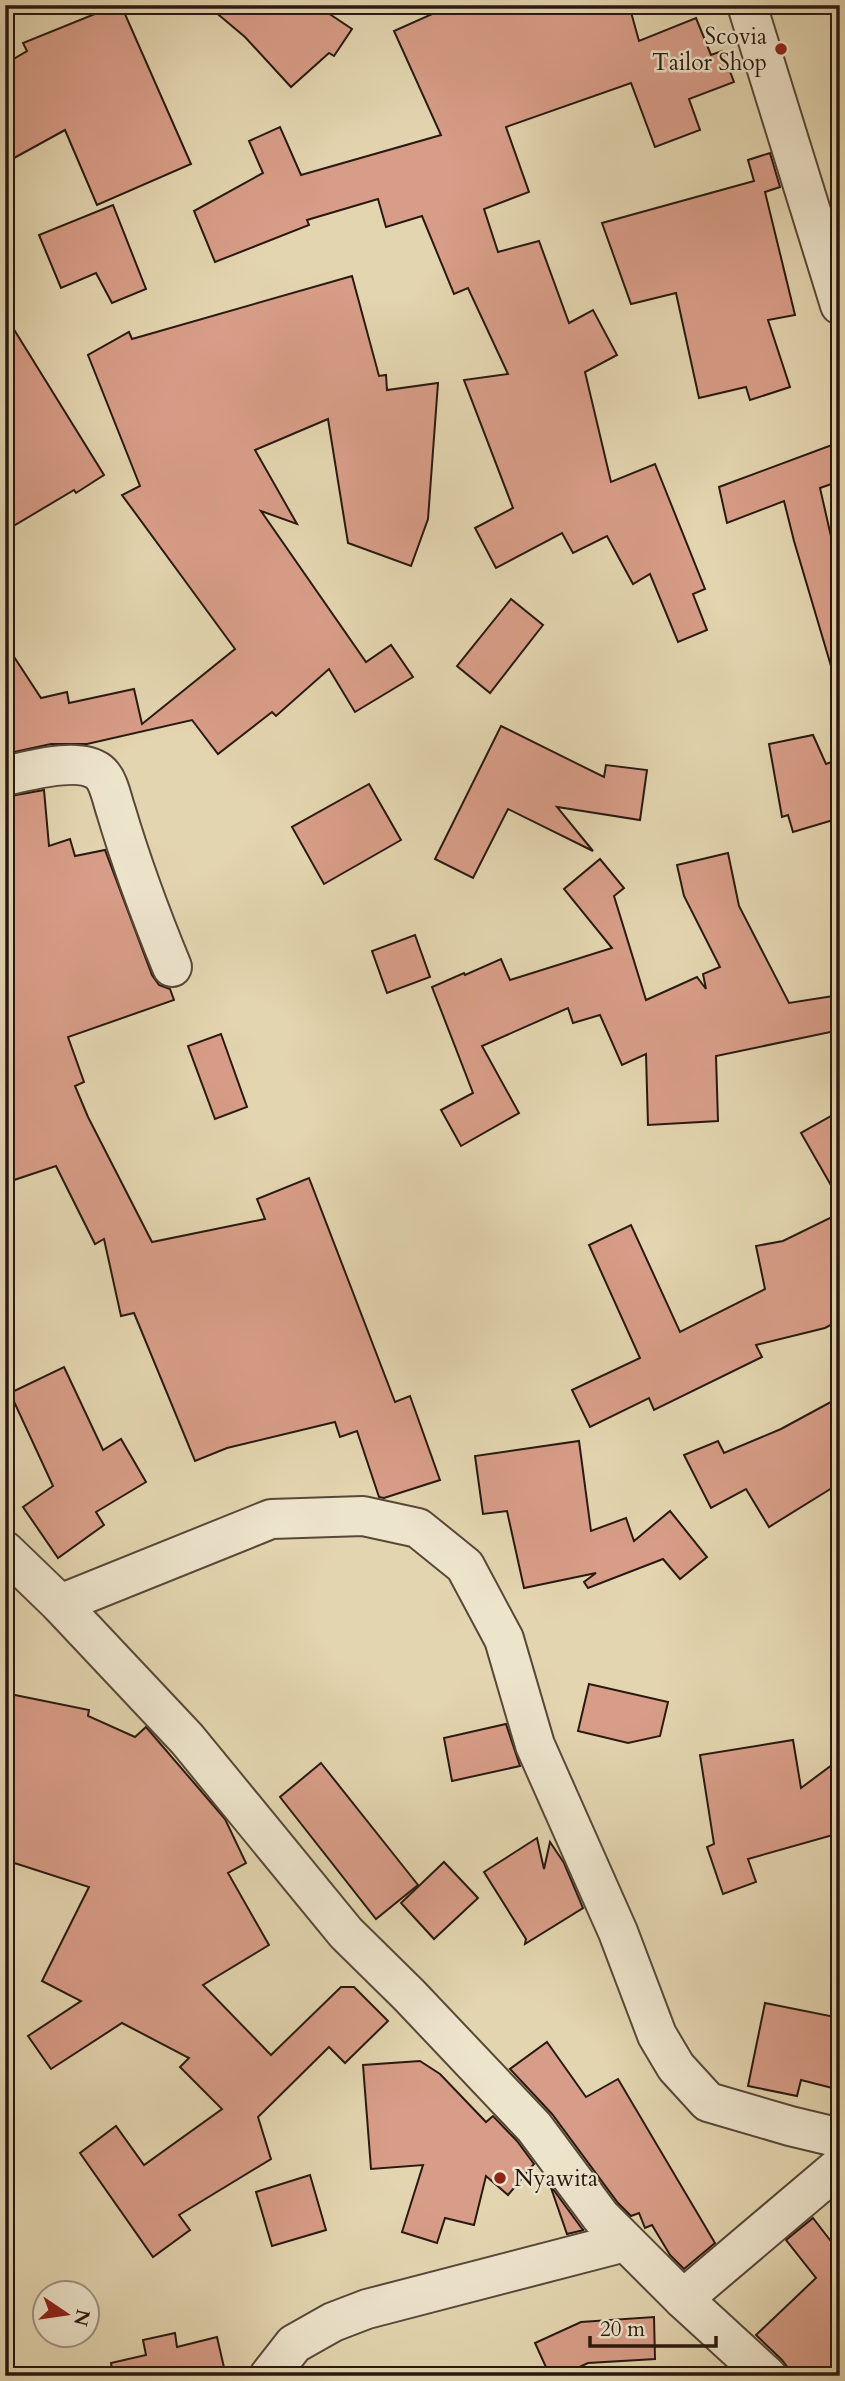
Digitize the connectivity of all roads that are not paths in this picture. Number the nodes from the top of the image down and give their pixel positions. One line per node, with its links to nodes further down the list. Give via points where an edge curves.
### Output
1 (747, 5): 2 (street)
2 (840, 304)
3 (5, 776): 4 (street, via 82,765 100,772)
4 (172, 967)
5 (5, 1551): 6 (street)
6 (60, 1604): 7 (street, via 271,1520 363,1516 418,1528 465,1566 504,1639 536,1745 618,1932 657,2035 676,2067 708,2102); 9 (street, via 187,1740 346,1933 534,2127)
7 (840, 2138)
8 (840, 2166): 10 (street)
9 (625, 2242): 10 (street); 11 (street, via 367,2309 294,2344)
10 (683, 2299): 12 (street)
11 (269, 2376)
12 (767, 2376)

